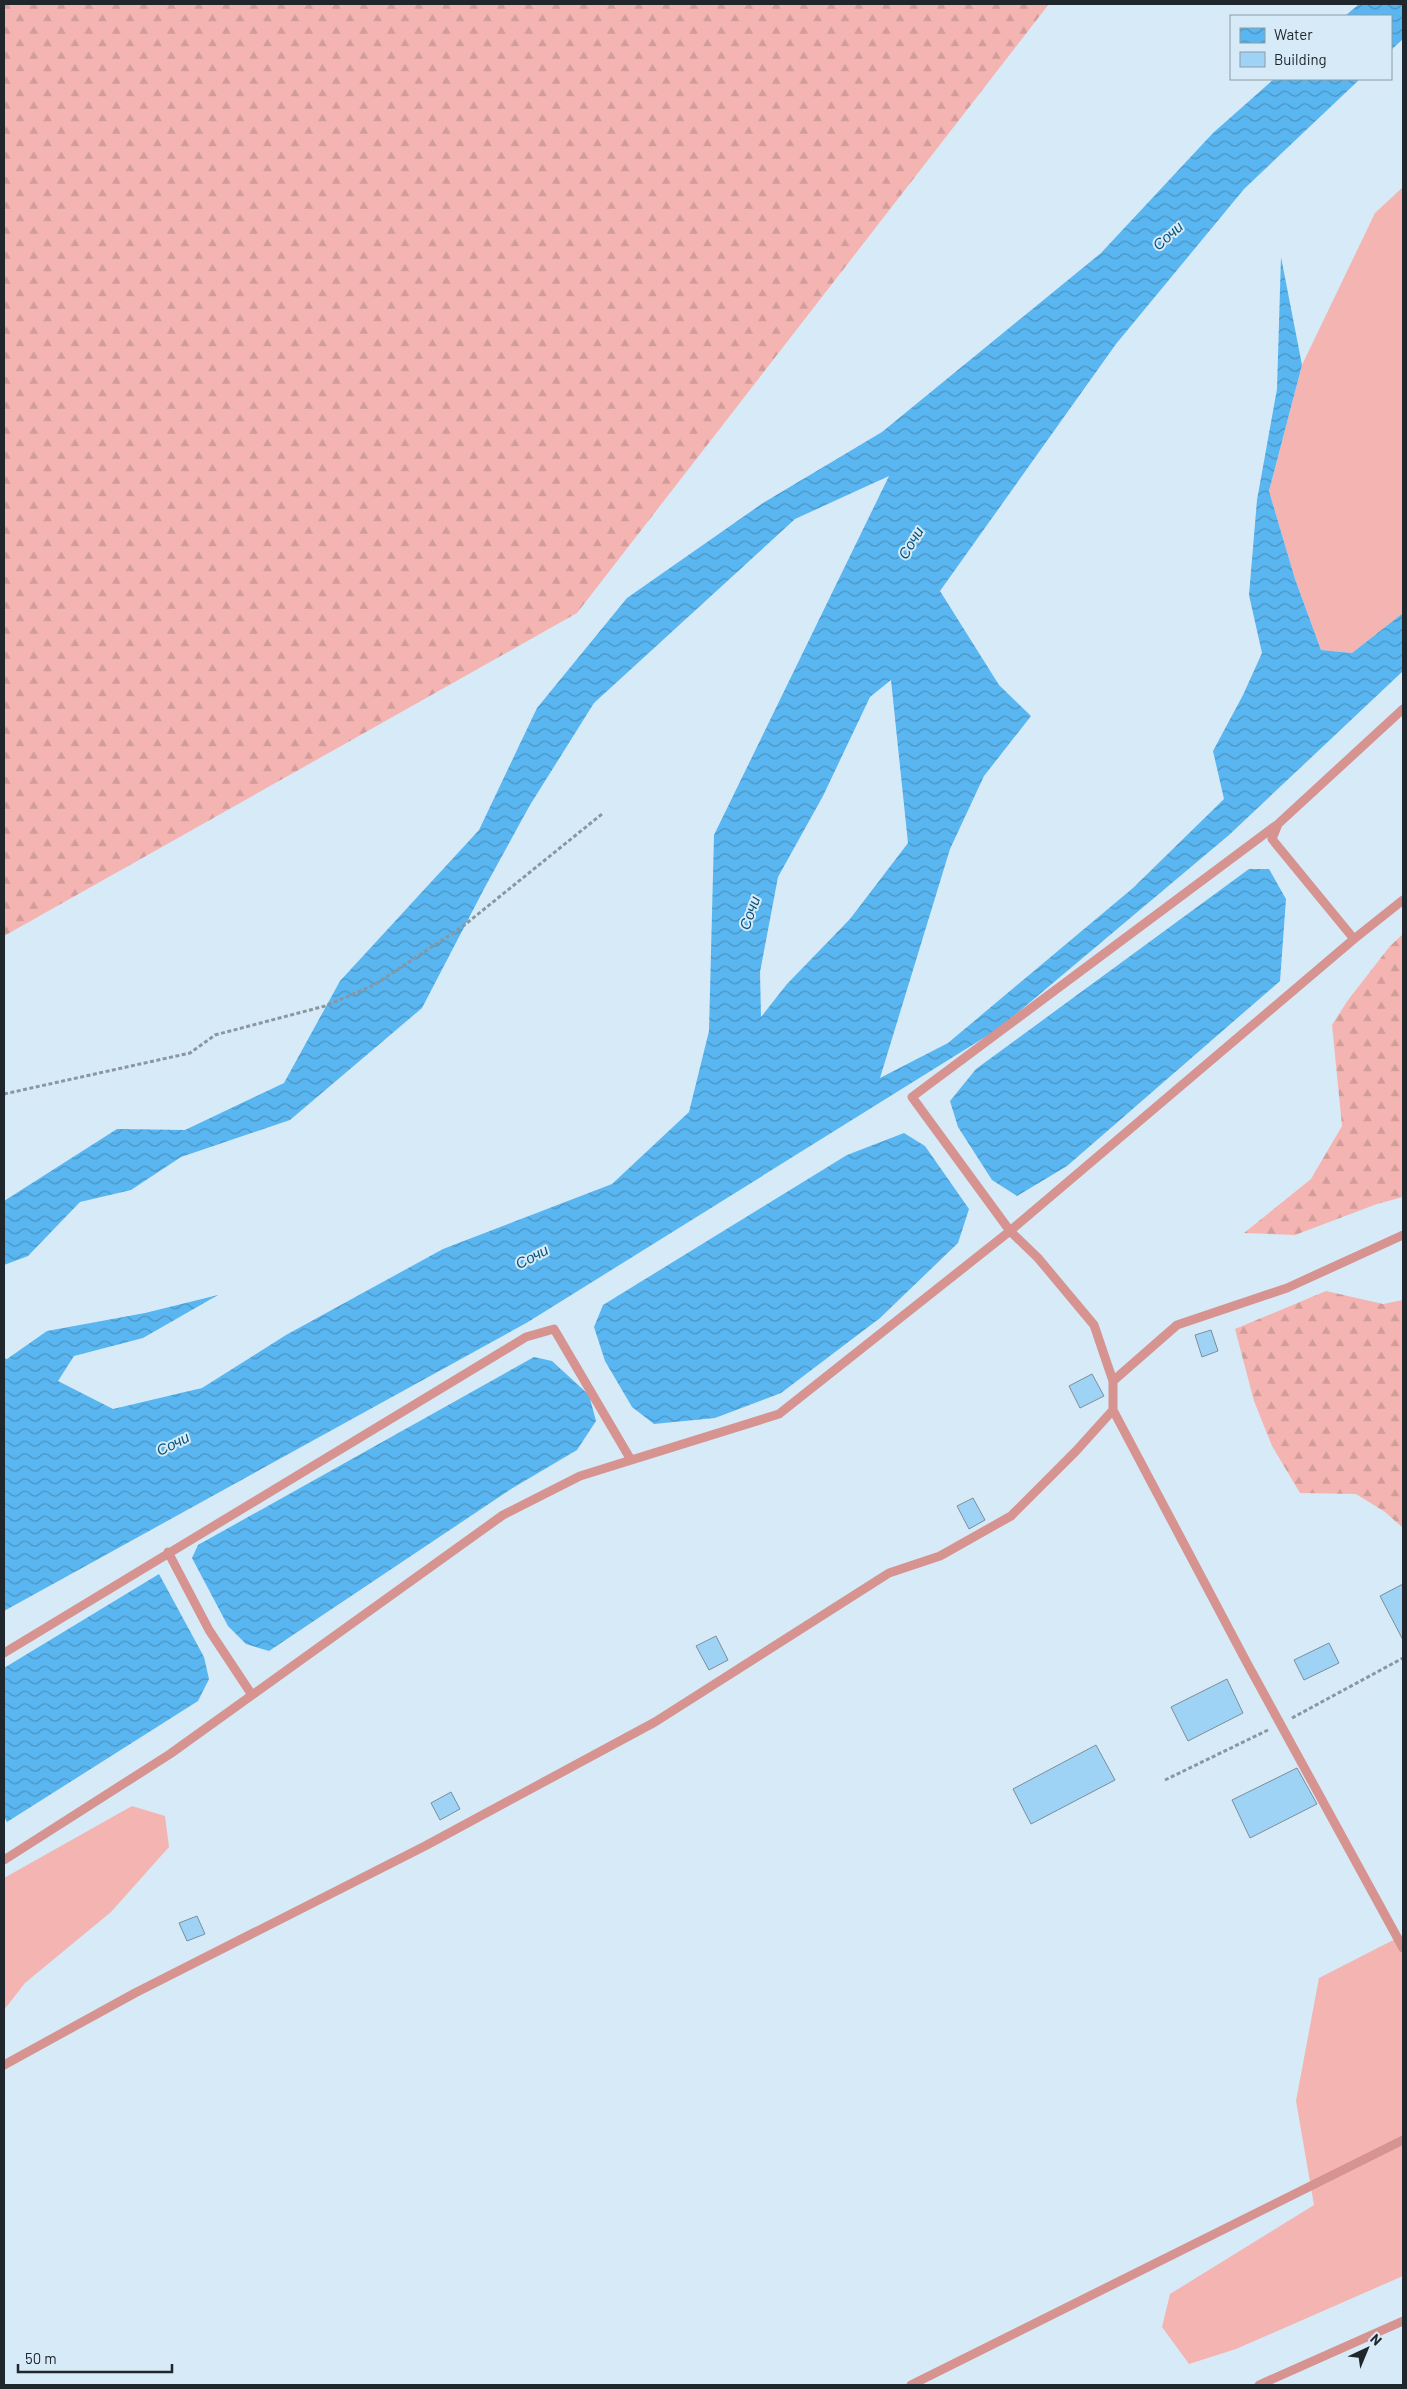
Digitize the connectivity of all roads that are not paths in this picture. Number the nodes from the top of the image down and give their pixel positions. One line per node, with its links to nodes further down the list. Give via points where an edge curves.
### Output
1 (1403, 709): 2 (lane)
2 (1278, 824): 4 (lane, via 1272,840); 5 (lane, via 912,1097)
3 (1403, 900): 4 (lane)
4 (1354, 939): 5 (lane)
5 (1010, 1231): 7 (lane, via 1038,1258 1094,1326); 9 (lane, via 779,1414)
6 (1403, 1235): 7 (lane, via 1287,1288 1177,1325)
7 (1113, 1381): 8 (lane)
8 (1113, 1410): 14 (lane); 15 (lane, via 1011,1516 940,1556 889,1573 655,1722 425,1846 135,1993)
9 (631, 1460): 10 (lane, via 554,1329 526,1337); 12 (lane, via 580,1476 503,1515)
10 (168, 1552): 11 (lane); 12 (lane, via 209,1630)
11 (4, 1653)
12 (252, 1695): 13 (lane, via 170,1754)
13 (5, 1858)
14 (1403, 1948)
15 (4, 2065)
16 (1403, 2140): 18 (lane)
17 (1403, 2321): 19 (lane)
18 (911, 2385)
19 (1259, 2385)

